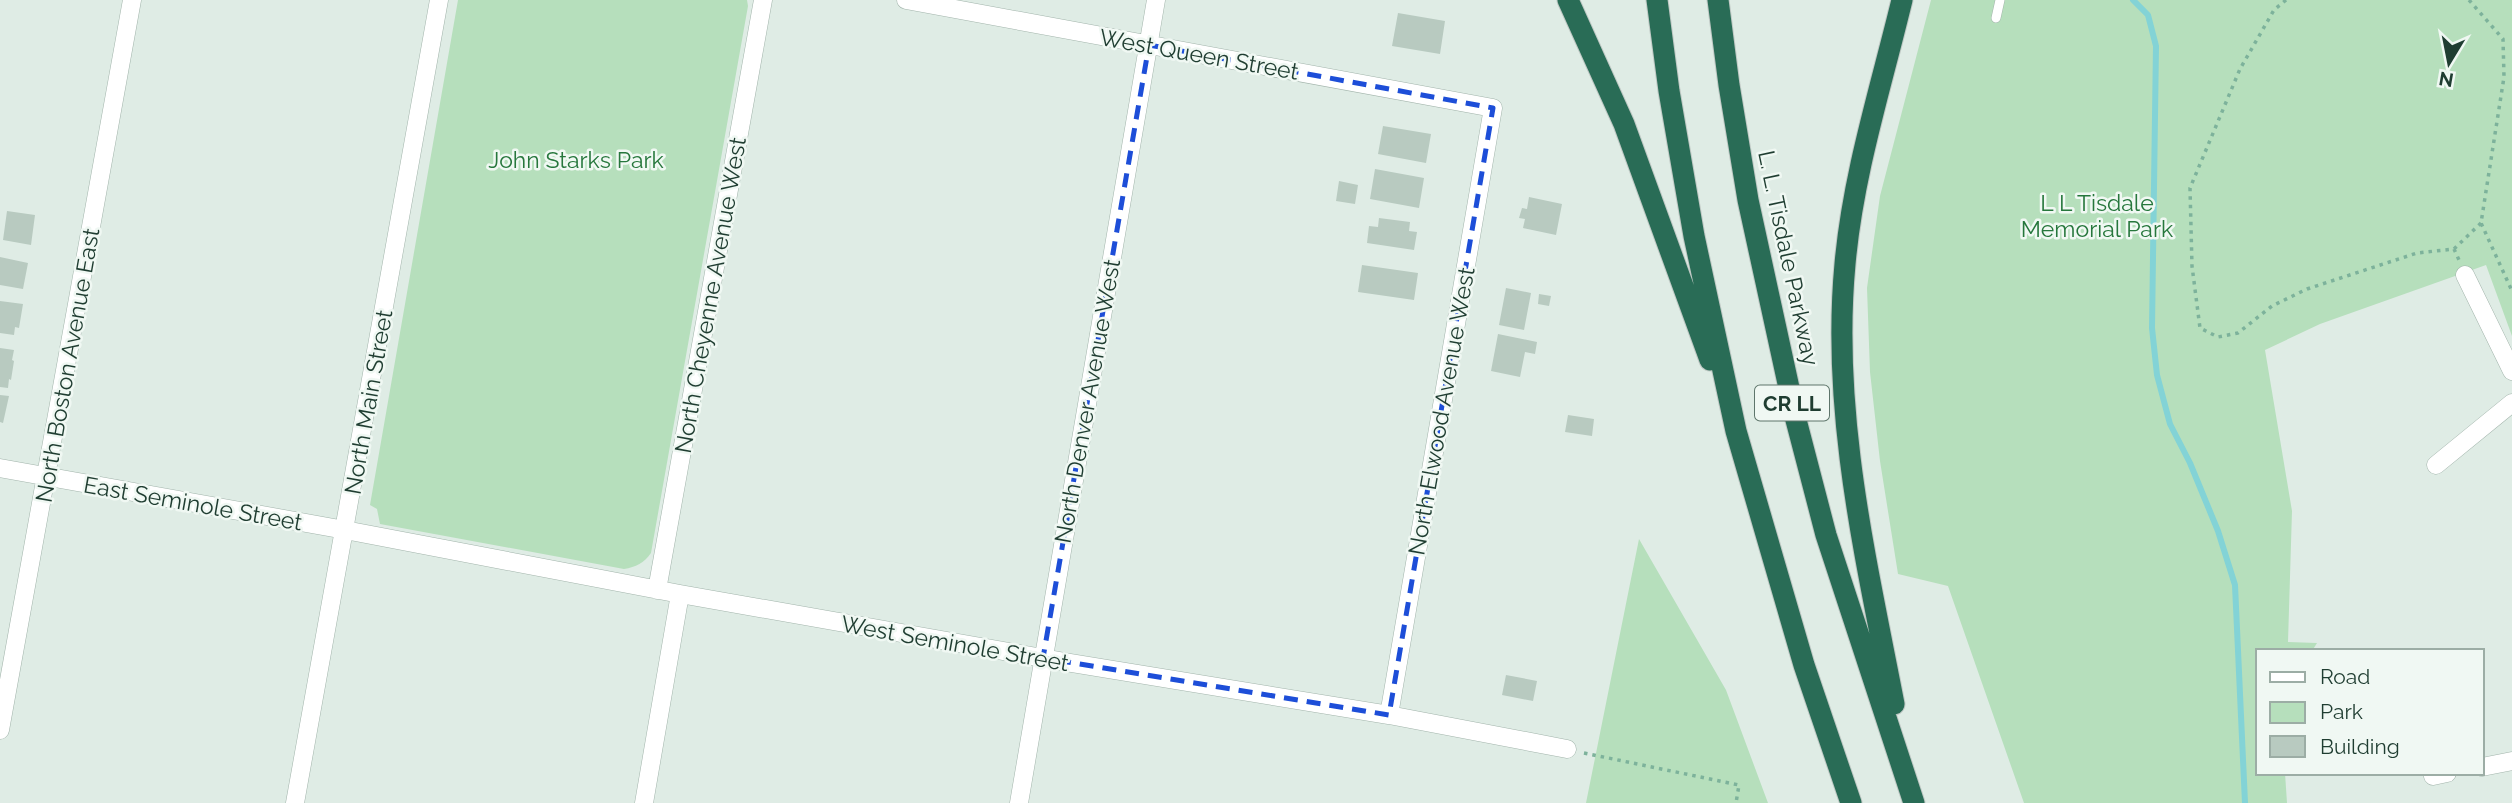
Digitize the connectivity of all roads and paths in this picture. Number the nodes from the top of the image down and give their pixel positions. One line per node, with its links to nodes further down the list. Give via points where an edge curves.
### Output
1 (132, 0): 25 (street, North Boston Avenue East)
2 (439, 0): 26 (street, North Main Street)
3 (762, 0): 27 (street, North Cheyenne Avenue West)
4 (906, 0): 14 (street, West Queen Street)
5 (1156, 0): 14 (street, North Denver Avenue West)
6 (1568, 0): 22 (highway, via 1624,124)
7 (1657, 0): 22 (highway, CR LL, via 1694,236)
8 (1718, 0): 35 (highway, L. L. Tisdale Parkway / CR LL, via 1748,200 1796,420 1826,535)
9 (1902, 0): 35 (highway, via 1852,213 1845,263 1843,370 1858,514)
10 (2000, 0): 13 (lane)
11 (2286, 0): 17 (path, via 2274,10 2239,69 2190,188 2192,266 2200,328 2218,337 2238,334 2272,306 2307,289 2417,253)
12 (2469, 0): 16 (path, via 2503,40 2504,77)
13 (1996, 18)
14 (1149, 45): 15 (street, West Queen Street); 29 (street, North Denver Avenue West)
15 (1493, 108): 30 (street, North Elwood Avenue West)
16 (2481, 223): 17 (path); 19 (path)
17 (2454, 249): 18 (path)
18 (2465, 275): 20 (street)
19 (2512, 291)
20 (2512, 371)
21 (2512, 403): 23 (street)
22 (1736, 431): 40 (highway, CR LL)
23 (2435, 464)
24 (0, 468): 25 (street, East Seminole Street)
25 (47, 476): 26 (street, East Seminole Street); 31 (street, North Boston Avenue East)
26 (345, 530): 27 (street, West Seminole Street); 36 (street, North Main Street)
27 (657, 590): 28 (street, West Seminole Street)
28 (680, 594): 29 (street, West Seminole Street); 37 (street)
29 (1043, 658): 30 (street, West Seminole Street); 38 (street, North Denver Avenue West)
30 (1389, 715): 32 (street, West Seminole Street)
31 (0, 730)
32 (1567, 749): 39 (path, via 1739,785)
33 (2512, 761): 34 (street)
34 (2484, 767)
35 (1913, 799)
36 (295, 803)
37 (643, 803)
38 (1019, 803)
39 (1736, 803)
40 (1851, 803)

